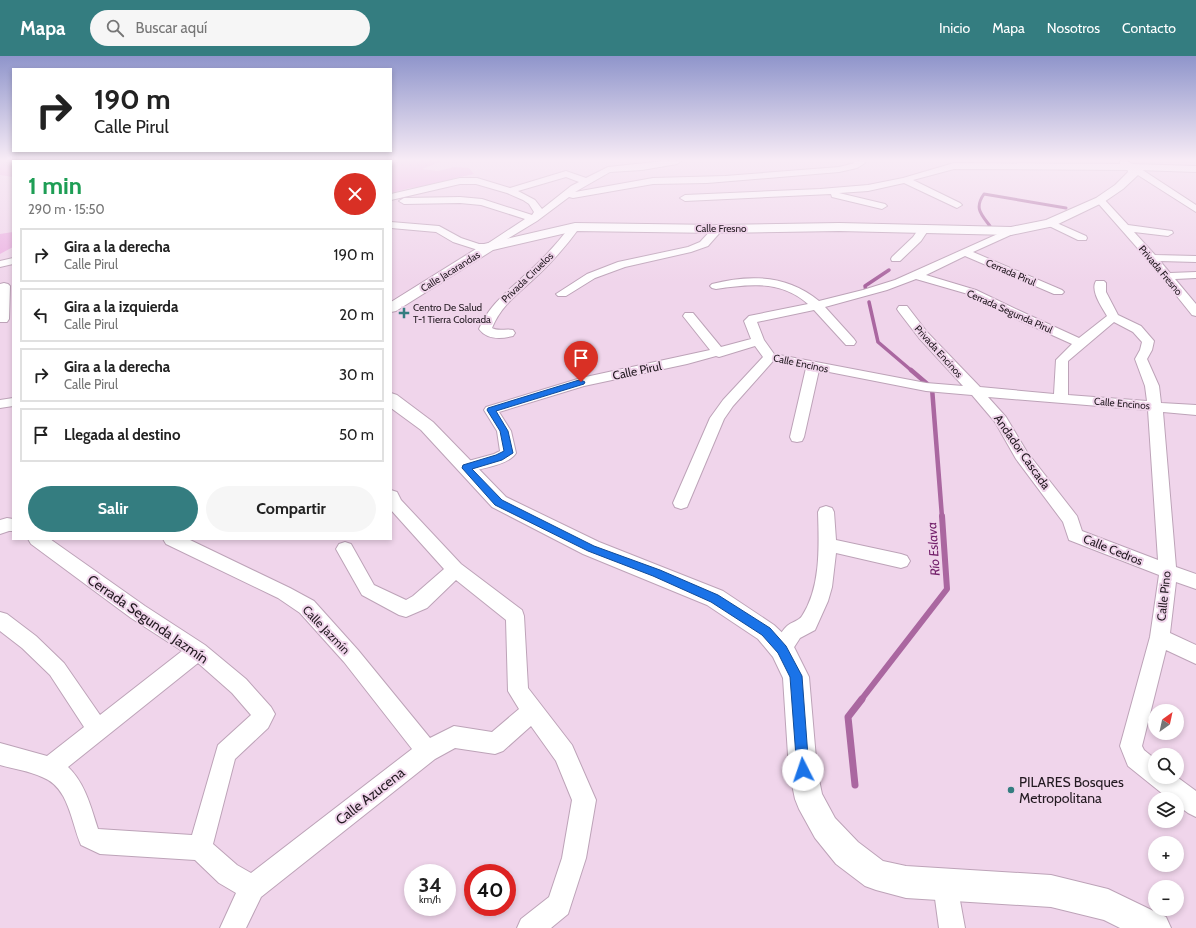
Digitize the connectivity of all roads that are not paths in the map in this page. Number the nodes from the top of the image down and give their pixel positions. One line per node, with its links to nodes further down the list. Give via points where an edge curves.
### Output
1 (479, 202): 12 (street)
2 (531, 202): 12 (street, via 539,212)
3 (558, 202): 12 (street, Calle Jacarandas)
4 (863, 202): 10 (street)
5 (950, 202): 9 (street)
6 (1096, 202): 13 (street, Calle Encinos)
7 (1102, 202): 16 (street, Privada Fresno)
8 (1185, 202): 11 (street)
9 (957, 205)
10 (882, 206)
11 (1196, 209)
12 (534, 219): 22 (street, Calle Jacarandas)
13 (1050, 223): 19 (street, Calle Encinos); 21 (street)
14 (392, 225): 22 (street, via 439,229 457,240 478,247)
15 (575, 227): 17 (street, Calle Fresno); 22 (street, Calle Jacarandas); 44 (street, Privada Ciruelos, via 535,272 497,306 488,319 485,329 497,335)
16 (1126, 228): 20 (street, Privada Fresno); 24 (street, Privada Fresno)
17 (718, 229): 18 (street, Calle Fresno); 36 (street, via 704,244 622,264 591,276)
18 (924, 229): 19 (street, Calle Fresno); 25 (street, via 918,239)
19 (1011, 231): 23 (street, Calle Encinos)
20 (1168, 233)
21 (1082, 238)
22 (489, 247): 38 (street, Calle Jacarandas)
23 (964, 252): 29 (street, Calle Encinos); 35 (street, Cerrada Pirul)
24 (1152, 258): 26 (street); 31 (street, Privada Fresno)
25 (896, 259)
26 (1196, 259)
27 (12, 261): 28 (street)
28 (0, 264)
29 (914, 275): 37 (street, Calle Encinos, via 884,287); 47 (street, Cerrada Segunda Pirul, via 972,292)
30 (1196, 275): 31 (street)
31 (1166, 276): 40 (street, Privada Fresno)
32 (1100, 283): 43 (street, via 1100,292)
33 (4, 286): 42 (street)
34 (716, 286): 37 (street, via 745,282 793,288)
35 (1058, 292)
36 (562, 294)
37 (815, 306): 45 (street, Calle Encinos, via 753,319 750,323); 46 (street)
38 (392, 307)
39 (903, 309): 51 (street, Privada Encinos, via 923,335)
40 (1196, 312)
41 (689, 316): 48 (street)
42 (5, 318)
43 (1113, 318): 47 (street); 56 (street, Calle Pino, via 1137,329 1148,341 1141,359 1152,386)
44 (509, 333)
45 (758, 341): 48 (street, Calle Pirul); 49 (street, Calle Encinos)
46 (850, 342)
47 (1082, 342): 52 (street, via 1062,360)
48 (719, 353): 59 (street, Calle Pirul, via 581,382 491,410 504,431 508,453)
49 (770, 357): 50 (street, Calle Encinos); 61 (street, via 717,418)
50 (813, 366): 51 (street, Calle Encinos, via 931,387); 58 (street)
51 (976, 391): 52 (street, Calle Encinos); 65 (street, Andador Cascada, via 1001,420 1021,455 1071,520)
52 (1061, 398): 56 (street, Calle Encinos)
53 (392, 400): 59 (street, via 427,426)
54 (12, 402): 55 (street)
55 (0, 404)
56 (1155, 406): 57 (street, Calle Encinos); 72 (street, Calle Pino)
57 (1196, 410)
58 (797, 437)
59 (466, 468): 76 (street, via 499,502 591,548 715,598 766,632)
60 (392, 498): 71 (street)
61 (681, 503)
62 (826, 512): 68 (street)
63 (12, 525): 64 (street)
64 (0, 528)
65 (1075, 535): 72 (street, Calle Cedros)
66 (38, 540): 77 (street, Cerrada Segunda Jazmín, via 138,612)
67 (174, 540): 81 (street, Calle Jazmín, via 284,593 307,607 351,656)
68 (828, 545): 70 (street); 76 (street, via 823,587 812,620 790,635)
69 (345, 549): 71 (street, via 368,590 406,609 420,602)
70 (901, 561)
71 (455, 569): 79 (street, via 515,616 518,691)
72 (1168, 572): 73 (street, Calle Cedros); 75 (street, Calle Pino)
73 (1196, 582)
74 (3, 627): 80 (street, via 29,642 57,669)
75 (1160, 637): 78 (street); 84 (street, Calle Pino, via 1131,746 1136,758)
76 (782, 649): 88 (street, via 796,676 803,770 809,799 825,828 847,854 876,875 906,882)
77 (198, 651): 80 (street); 87 (street, Cerrada Segunda Jazmín, via 239,686 264,714 260,721 226,753)
78 (1196, 655)
79 (532, 711): 81 (street, Calle Azucena, via 496,743 454,737); 91 (street, via 564,753 584,800 574,858 559,905)
80 (98, 730): 83 (street)
81 (427, 751): 89 (street, Calle Azucena)
82 (0, 754): 83 (street)
83 (48, 768): 87 (street, via 61,774 72,788 89,837 100,842)
84 (1148, 768)
85 (1168, 784): 86 (street)
86 (1196, 805)
87 (200, 848): 89 (street, via 228,874)
88 (945, 884): 92 (street); 93 (street, via 1051,891 1108,905)
89 (252, 888): 90 (street, Calle Azucena)
90 (233, 928)
91 (530, 928)
92 (952, 928)
93 (1155, 928)

